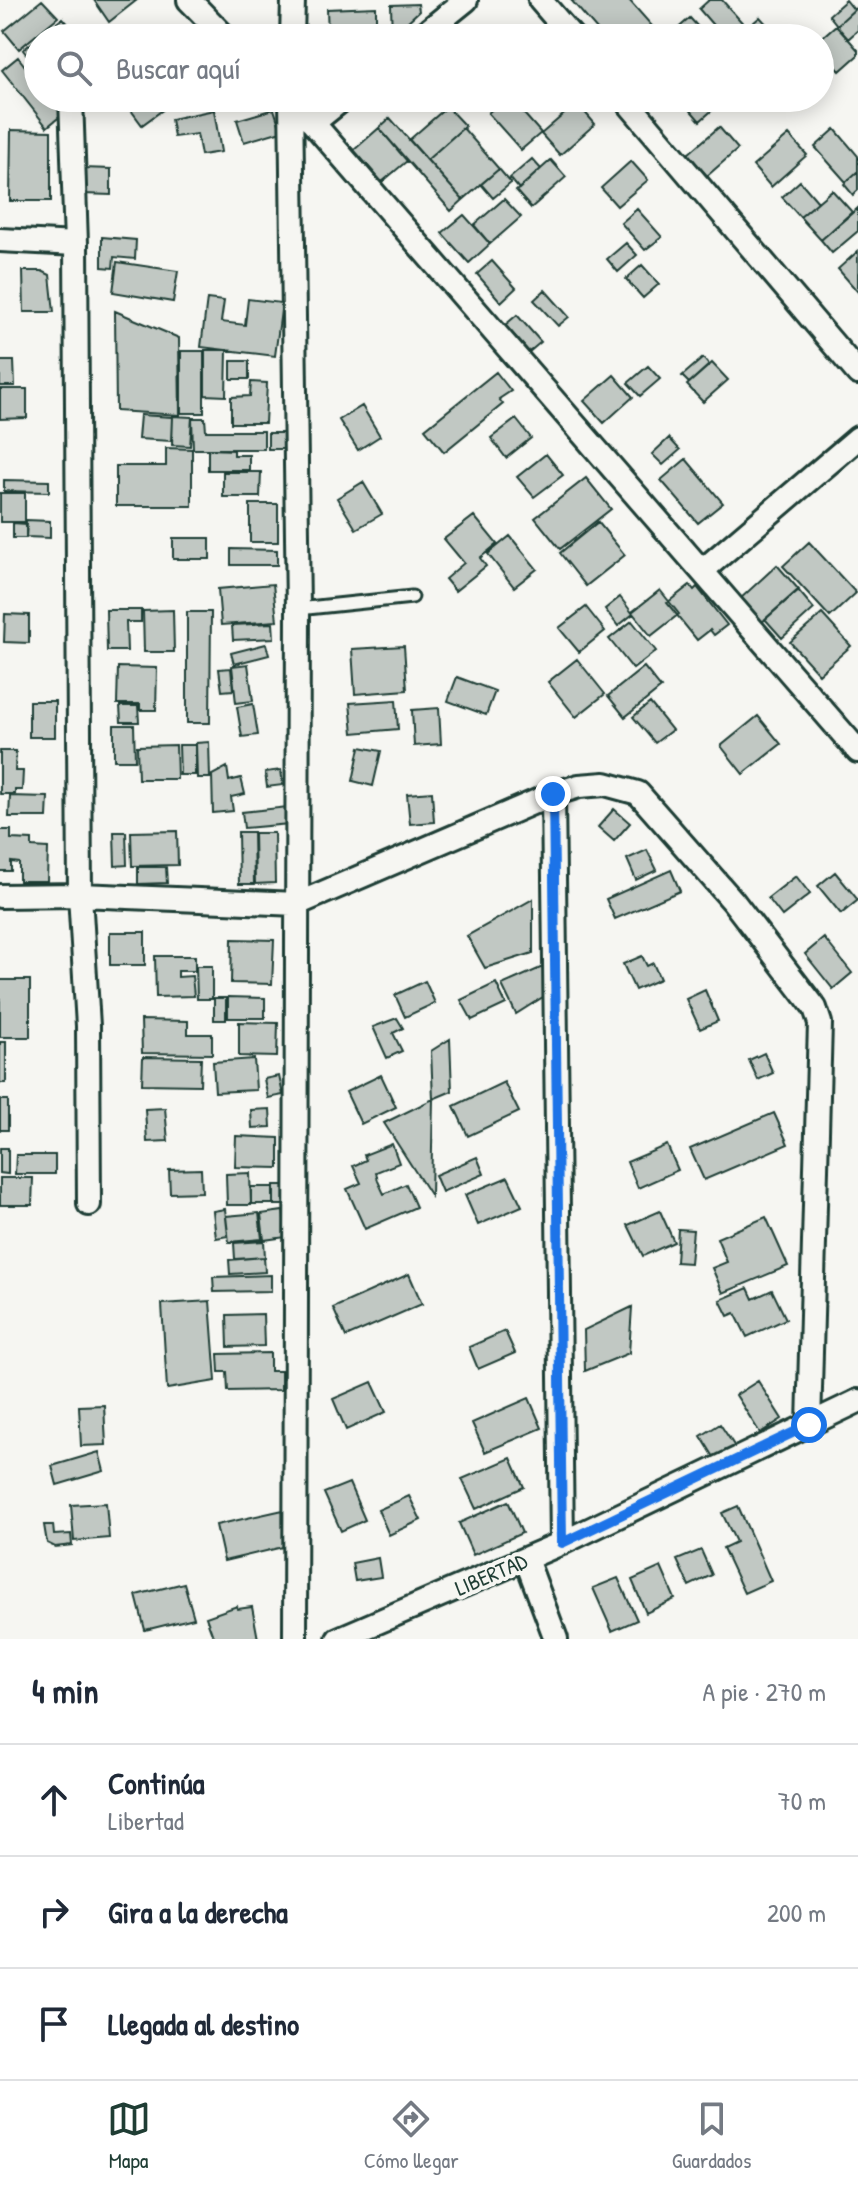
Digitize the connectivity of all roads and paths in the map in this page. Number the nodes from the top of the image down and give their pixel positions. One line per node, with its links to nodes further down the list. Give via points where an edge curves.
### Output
1 (189, 0): 5 (street)
2 (293, 0): 6 (street)
3 (466, 0): 7 (street)
4 (540, 0): 8 (street)
5 (212, 24)
6 (292, 24)
7 (436, 24)
8 (561, 24)
9 (71, 112): 16 (street)
10 (289, 112): 21 (street)
11 (302, 112): 14 (street)
12 (327, 112): 14 (street)
13 (636, 112): 17 (street)
14 (313, 123): 19 (street)
15 (0, 240): 16 (street)
16 (76, 244): 24 (street)
17 (858, 373)
18 (858, 438): 19 (street)
19 (702, 571): 22 (street)
20 (412, 597): 21 (lane)
21 (298, 609): 26 (street)
22 (858, 751)
23 (553, 794): 26 (street); 29 (street, via 605,784 638,793 733,901 815,1008 821,1050); 30 (street)
24 (80, 895): 25 (street); 26 (street); 27 (street, via 88,1026)
25 (0, 896)
26 (297, 904): 32 (street)
27 (89, 1204)
28 (858, 1401): 29 (street, LIBERTAD)
29 (809, 1425): 30 (street, LIBERTAD)
30 (562, 1543): 31 (street, LIBERTAD)
31 (526, 1559): 33 (street, LIBERTAD); 34 (street)
32 (295, 1639)
33 (338, 1639)
34 (556, 1639)

